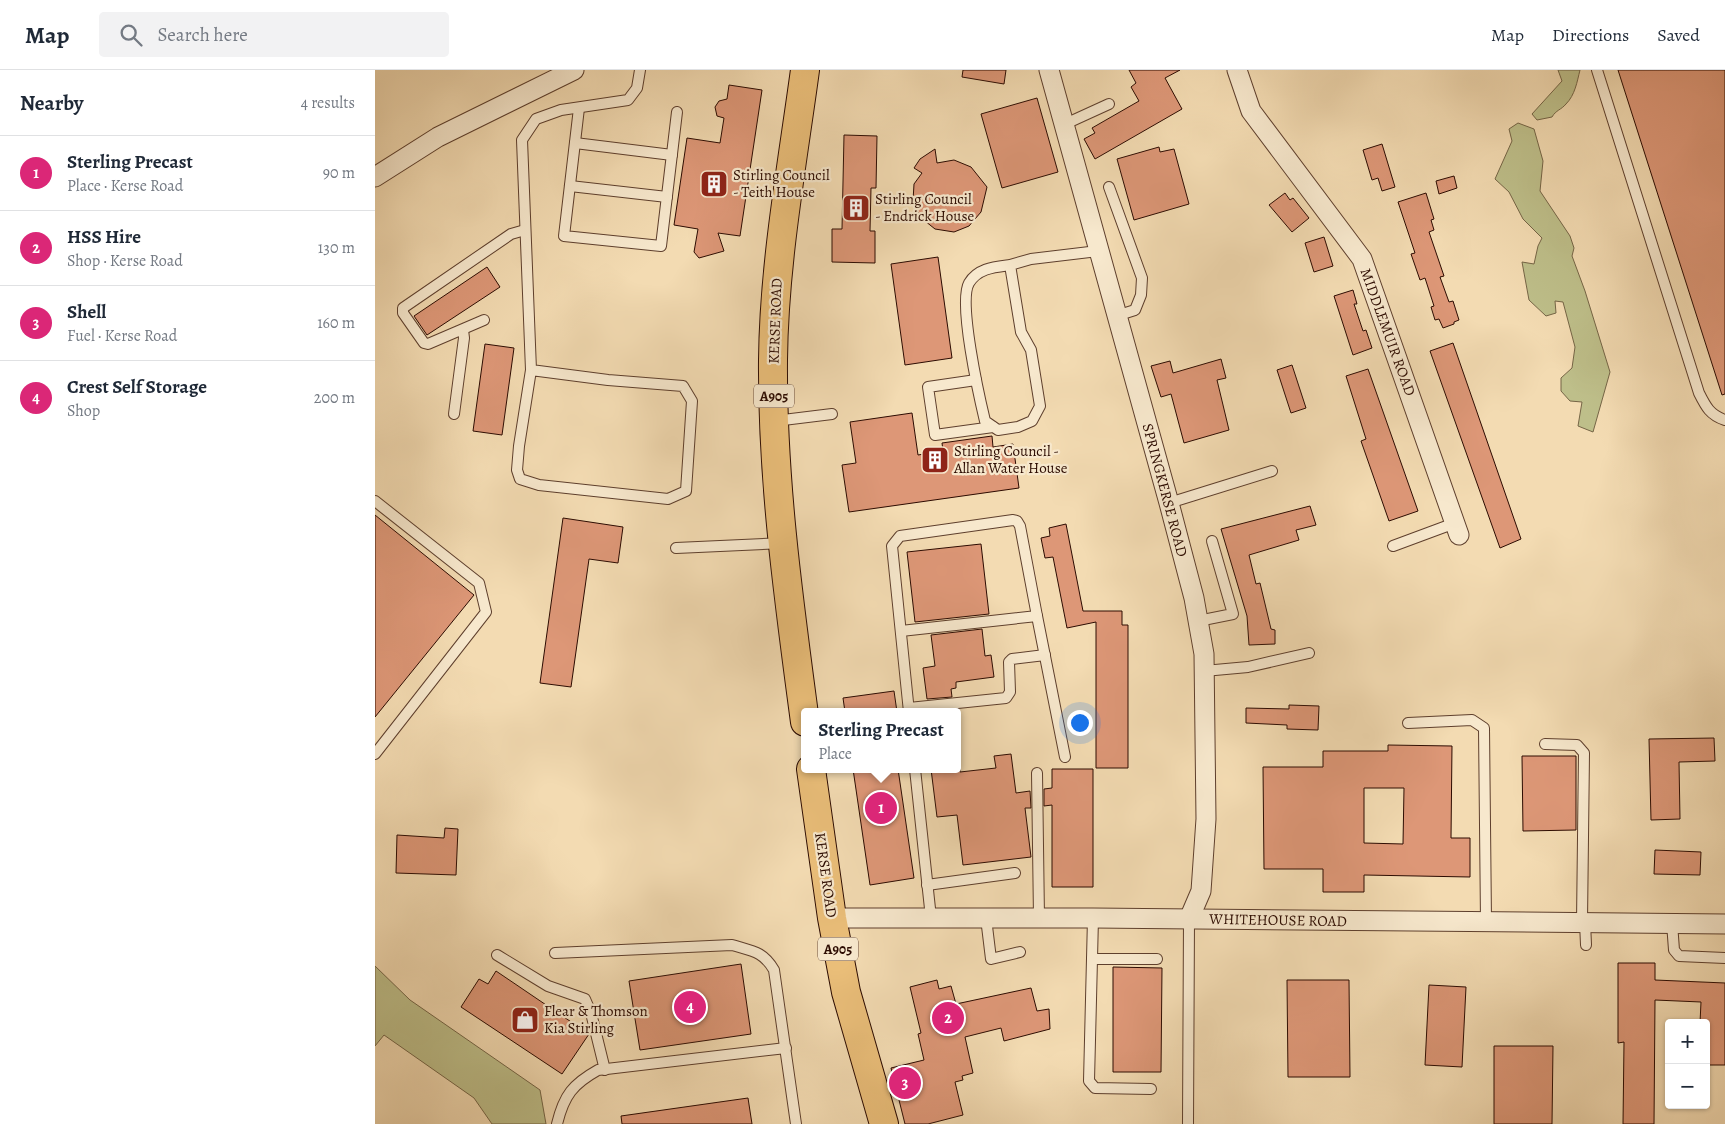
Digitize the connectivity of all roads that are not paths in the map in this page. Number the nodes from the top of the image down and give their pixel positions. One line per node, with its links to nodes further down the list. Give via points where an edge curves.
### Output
1 (574, 70): 13 (street, via 438,137)
2 (640, 70): 8 (lane, via 637,88 628,100)
3 (805, 70): 28 (main road, KERSE ROAD / A905, via 776,279)
4 (1049, 70): 10 (street, SPRINGKERSE ROAD)
5 (1237, 70): 33 (street, MIDDLEMUIR ROAD, via 1251,111 1362,259)
6 (1597, 70): 27 (lane, via 1699,393 1708,411)
7 (1109, 104): 10 (lane)
8 (579, 108): 11 (lane); 17 (lane, via 561,110 536,119 522,140)
9 (677, 112): 12 (lane)
10 (1063, 125): 18 (street, SPRINGKERSE ROAD)
11 (575, 143): 12 (lane); 14 (lane)
12 (672, 156): 16 (lane)
13 (375, 177)
14 (570, 186): 16 (lane); 16 (lane, via 564,236 661,246)
15 (1109, 187): 20 (lane, via 1142,278 1141,295 1135,310)
16 (667, 197)
17 (525, 230): 22 (lane, via 511,234 403,308 403,313 424,343 433,343); 23 (lane)
18 (1098, 251): 19 (lane); 20 (street, SPRINGKERSE ROAD)
19 (1010, 265): 24 (lane, via 991,267 979,272 969,282 965,296); 29 (lane, via 1021,332 1031,350 1040,406 1032,421 1005,429)
20 (1116, 316): 32 (street, SPRINGKERSE ROAD)
21 (484, 320): 22 (lane)
22 (463, 330): 25 (lane)
23 (531, 370): 23 (lane, via 519,446 517,470 520,479 539,485 668,499 686,491 692,401 683,386)
24 (976, 380): 29 (lane, via 985,421); 29 (lane, via 928,387 935,435)
25 (454, 414)
26 (832, 414): 28 (lane)
27 (1725, 420)
28 (775, 421): 35 (main road, KERSE ROAD / A905, via 775,462)
29 (993, 427)
30 (1272, 471): 32 (lane)
31 (375, 501): 49 (lane, via 479,583 487,612)
32 (1169, 503): 39 (street, SPRINGKERSE ROAD)
33 (1457, 529): 36 (lane)
34 (1212, 541): 39 (lane, via 1233,614)
35 (784, 543): 37 (lane); 44 (main road, KERSE ROAD / A905)
36 (1393, 546)
37 (677, 548)
38 (1037, 616): 40 (lane); 40 (lane, via 1020,526 1013,520 900,536 895,540 892,546); 42 (lane)
39 (1199, 621): 43 (street, SPRINGKERSE ROAD)
40 (901, 631): 45 (lane)
41 (1309, 653): 43 (lane, via 1248,667)
42 (1045, 655): 46 (lane, via 1009,662 1010,692 1006,698); 50 (lane)
43 (1205, 671): 61 (street, SPRINGKERSE ROAD, via 1206,819 1201,891)
44 (803, 708)
45 (909, 708)
46 (925, 708)
47 (1408, 723): 62 (lane, via 1472,720 1484,728)
48 (1545, 744): 63 (lane, via 1577,745 1584,753)
49 (375, 754)
50 (1065, 757)
51 (812, 773): 56 (main road, KERSE ROAD / A905)
52 (915, 773): 55 (lane)
53 (1037, 773): 59 (lane)
54 (1015, 873): 55 (lane)
55 (927, 885): 57 (lane)
56 (832, 918): 57 (street, WHITEHOUSE ROAD); 78 (main road, KERSE ROAD / A905, via 846,992)
57 (931, 918): 58 (street, WHITEHOUSE ROAD)
58 (986, 918): 59 (street, WHITEHOUSE ROAD); 67 (lane, via 991,959)
59 (1039, 918): 60 (street, WHITEHOUSE ROAD)
60 (1093, 918): 61 (street, WHITEHOUSE ROAD); 70 (lane)
61 (1189, 919): 62 (street, WHITEHOUSE ROAD); 79 (lane)
62 (1486, 921): 63 (street, WHITEHOUSE ROAD)
63 (1583, 922): 64 (street, WHITEHOUSE ROAD); 66 (lane)
64 (1673, 923): 65 (street, WHITEHOUSE ROAD); 71 (lane, via 1674,950 1679,956)
65 (1725, 924)
66 (1586, 945)
67 (1020, 952)
68 (555, 953): 73 (lane, via 732,945 754,951 767,958 774,970)
69 (497, 955): 74 (lane, via 548,986 585,998)
70 (1092, 958): 72 (lane); 75 (lane, via 1091,1086)
71 (1725, 958)
72 (1157, 959)
73 (786, 1048): 74 (lane); 77 (lane)
74 (605, 1070): 76 (lane, via 598,1070 578,1082 563,1102)
75 (1151, 1089)
76 (557, 1124)
77 (797, 1124)
78 (884, 1124)
79 (1188, 1124)

